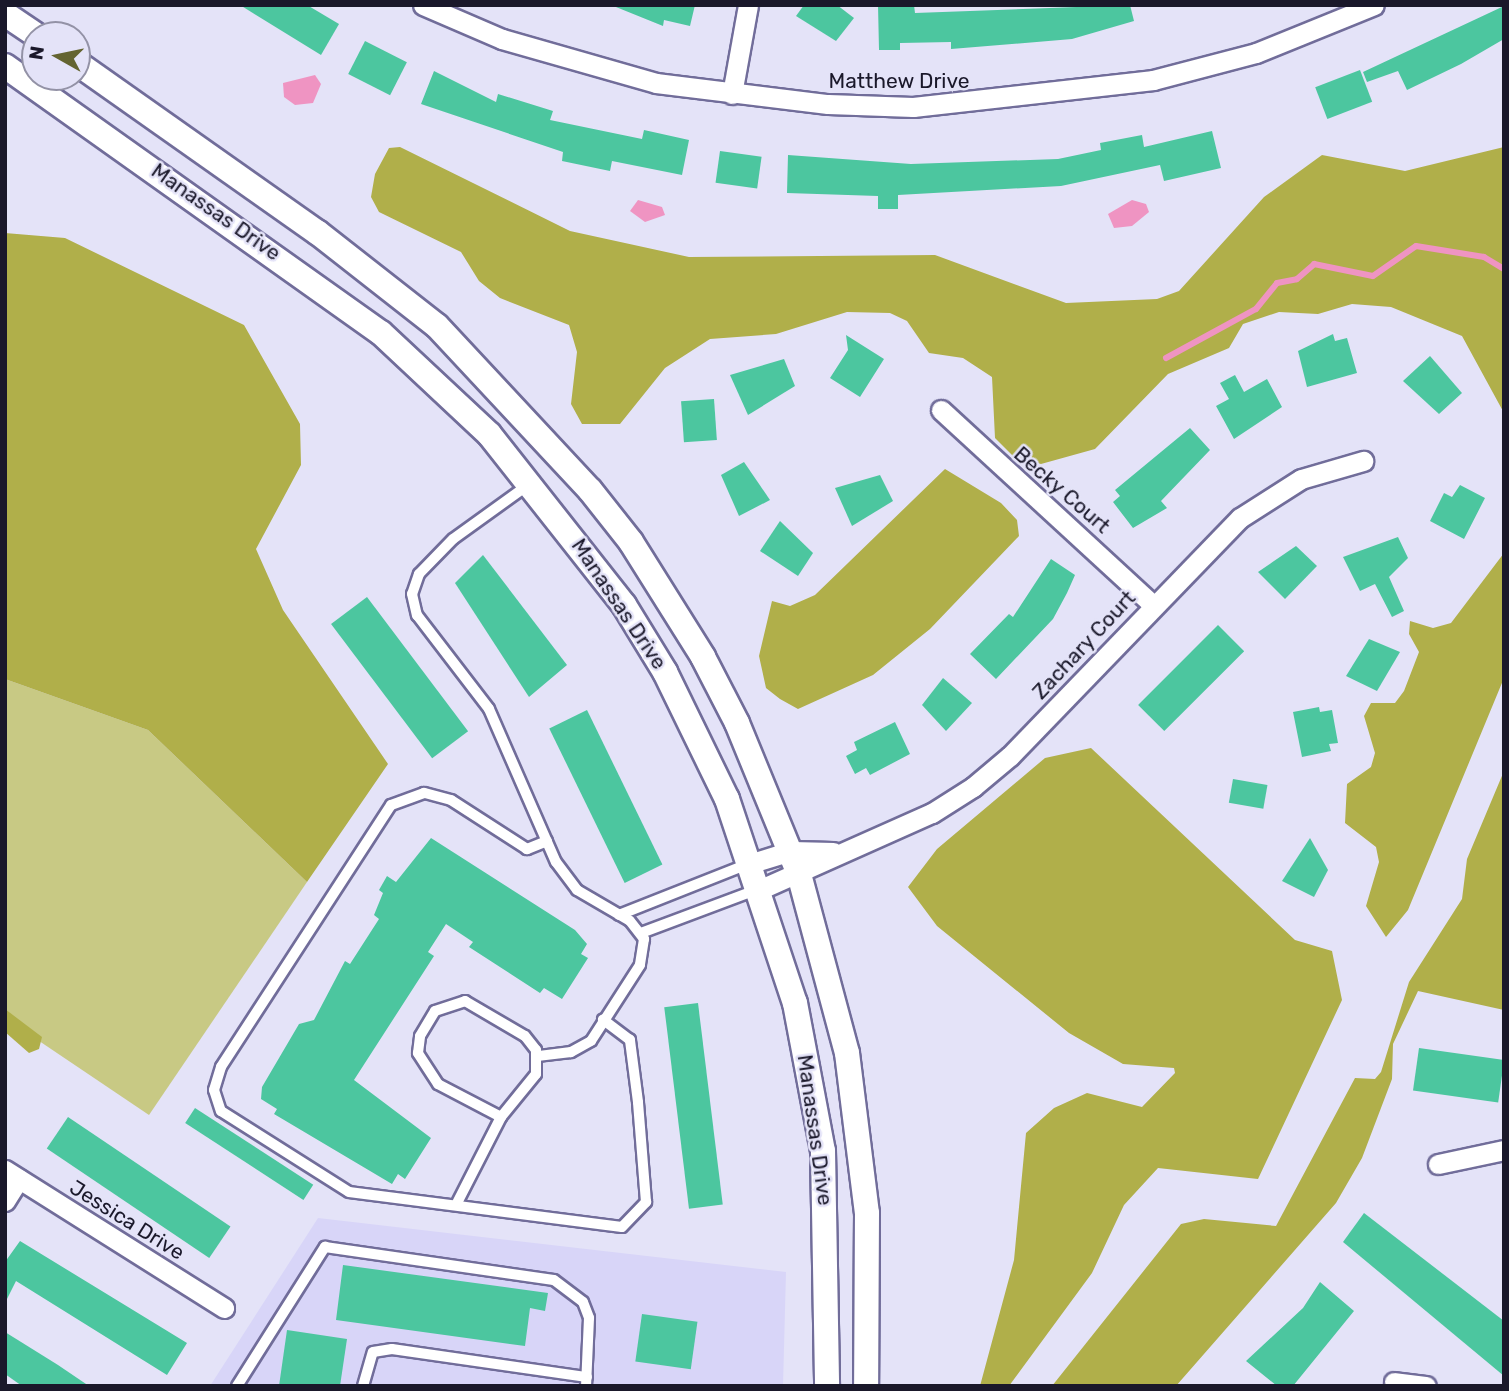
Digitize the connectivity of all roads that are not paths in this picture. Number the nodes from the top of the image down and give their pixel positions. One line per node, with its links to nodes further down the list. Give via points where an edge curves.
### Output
1 (424, 5): 8 (street, Matthew Drive, via 588,65)
2 (748, 5): 8 (street)
3 (1374, 5): 8 (street, Matthew Drive, via 1256,53 1102,90 913,107)
4 (5, 14): 5 (street)
5 (21, 25)
6 (5, 65): 11 (street, Manassas Drive, via 381,332 472,417)
7 (91, 73): 14 (street, Manassas Drive, via 378,276 545,435 631,542 703,657)
8 (732, 94)
9 (941, 410): 12 (street, Becky Court)
10 (1363, 461): 12 (street, Zachary Court, via 1269,496)
11 (531, 483): 13 (lane, via 453,539 419,574 412,594 417,615 489,709); 16 (street, Manassas Drive, via 624,605 665,672)
12 (1153, 605): 15 (street, Zachary Court, via 1010,756 973,787 879,838)
13 (547, 841): 19 (lane, via 578,890); 28 (lane, via 527,849 451,800 425,793 391,805 220,1067 214,1090 221,1111 349,1192)
14 (791, 851): 15 (street, Zachary Court); 16 (street, Zachary Court); 17 (street, Manassas Drive)
15 (833, 852): 17 (street, Zachary Court)
16 (752, 863): 18 (street, Manassas Drive); 19 (lane)
17 (799, 874): 18 (street, Zachary Court); 35 (street, Manassas Drive, via 859,1121 870,1289)
18 (761, 888): 20 (lane); 34 (street, Manassas Drive, via 795,1003 823,1151)
19 (619, 915): 20 (lane)
20 (641, 933): 21 (lane, via 640,965)
21 (603, 1020): 22 (lane, via 591,1041 571,1052); 28 (lane, via 629,1040 646,1202 637,1217 622,1227)
22 (537, 1056): 23 (lane, via 536,1074); 23 (lane, via 525,1036 465,1001 448,1003 426,1021 418,1053 425,1070 438,1084)
23 (501, 1117): 28 (lane)
24 (1504, 1150): 25 (street)
25 (1438, 1164)
26 (12, 1174): 27 (street); 29 (street, Jessica Drive)
27 (5, 1201)
28 (457, 1203)
29 (224, 1308)
30 (586, 1382): 32 (lane, via 589,1318 583,1302 554,1280 325,1247); 33 (lane, via 391,1349 373,1352)
31 (1394, 1382): 36 (street)
32 (237, 1386)
33 (363, 1386)
34 (827, 1386)
35 (866, 1386)
36 (1426, 1386)

